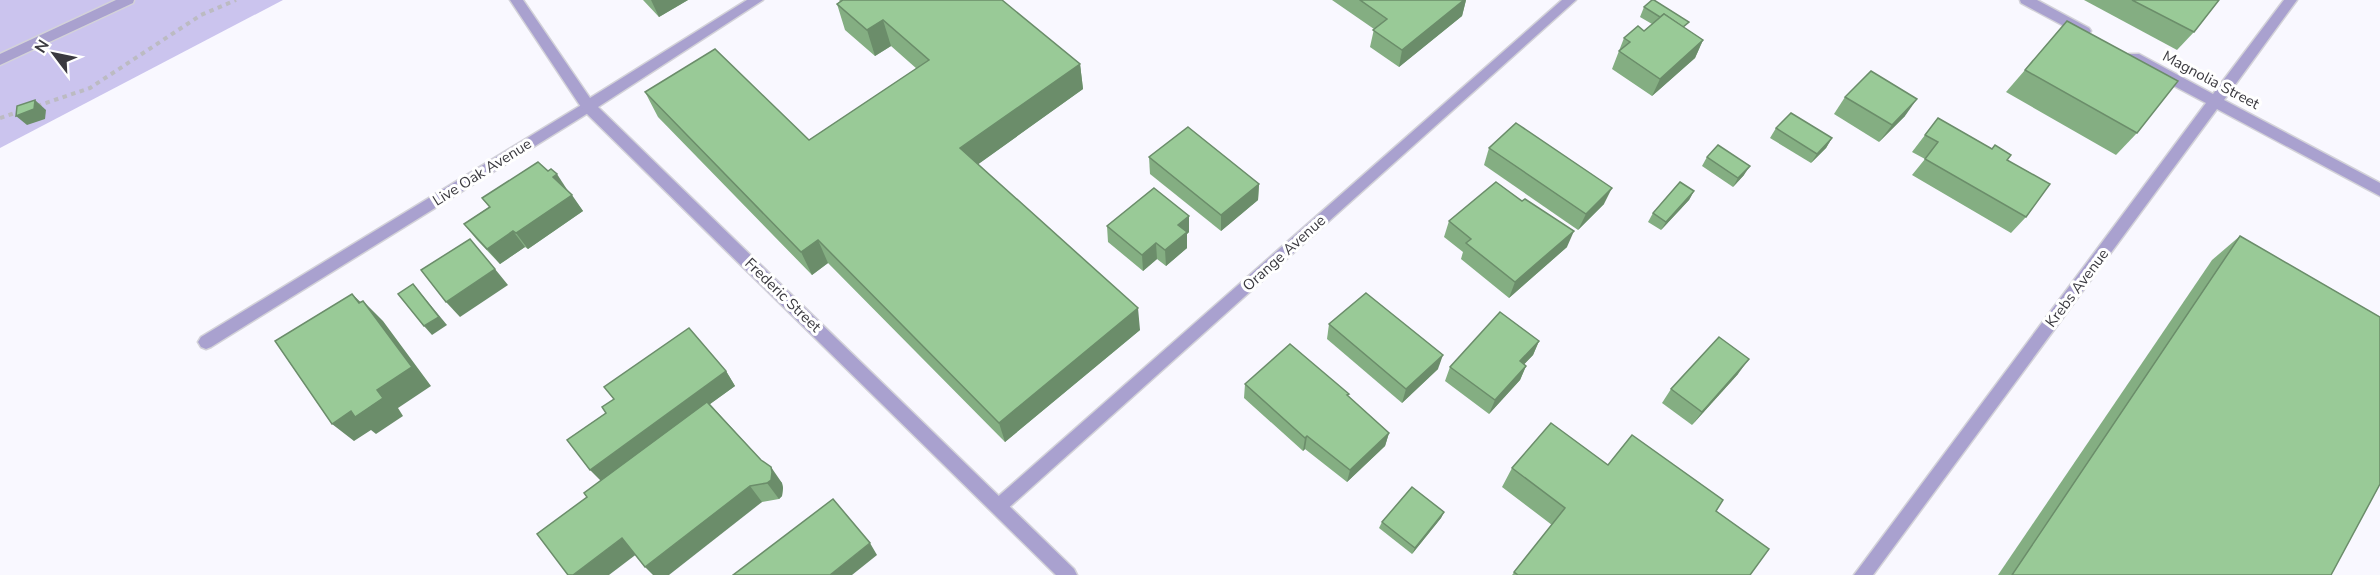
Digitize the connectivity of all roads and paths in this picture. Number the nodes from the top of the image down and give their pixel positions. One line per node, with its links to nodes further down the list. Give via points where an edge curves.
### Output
1 (128, 0): 10 (street)
2 (236, 0): 13 (path, via 201,15 90,88)
3 (516, 0): 12 (street, Frederic Street)
4 (757, 0): 12 (street, Live Oak Avenue)
5 (1570, 0): 16 (street, Orange Avenue)
6 (2026, 0): 8 (street)
7 (2291, 0): 11 (street, Krebs Avenue)
8 (2100, 40)
9 (2121, 51): 11 (street, Magnolia Street)
10 (0, 60)
11 (2216, 102): 14 (street, Magnolia Street); 18 (street, Krebs Avenue)
12 (588, 106): 15 (street, Live Oak Avenue); 16 (street, Frederic Street)
13 (0, 118)
14 (2380, 190)
15 (207, 342)
16 (999, 506): 17 (street, Frederic Street)
17 (1068, 575)
18 (1863, 575)

